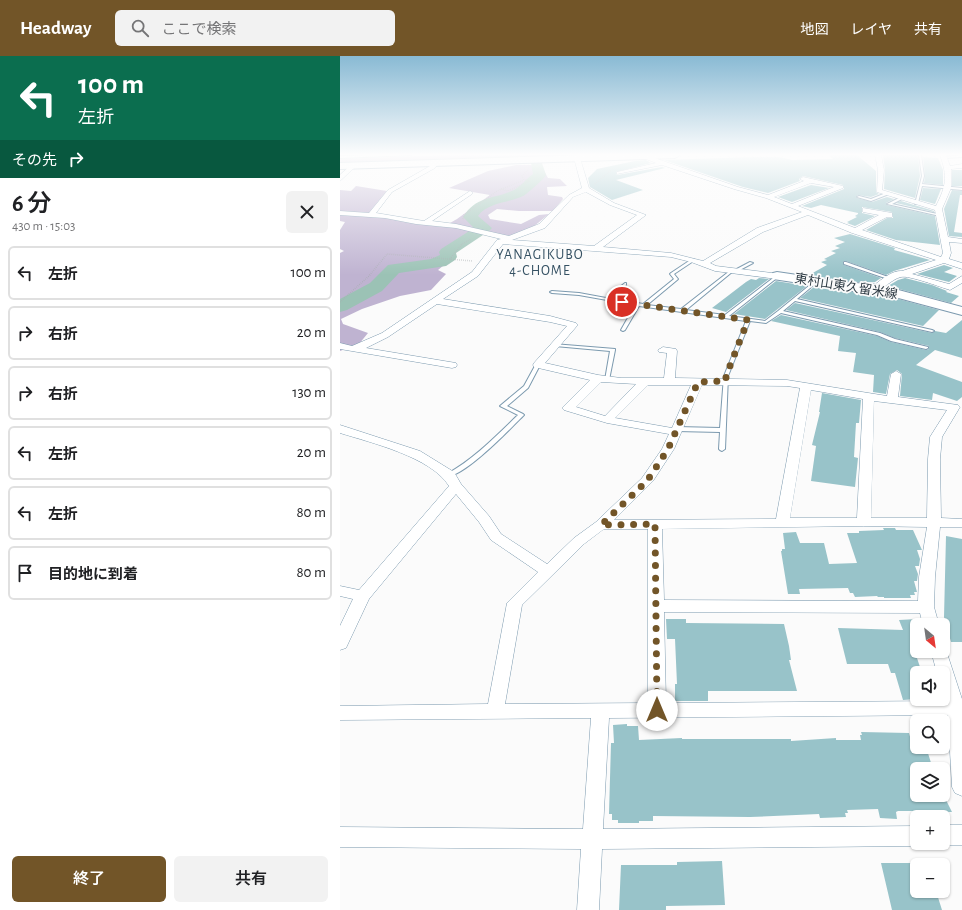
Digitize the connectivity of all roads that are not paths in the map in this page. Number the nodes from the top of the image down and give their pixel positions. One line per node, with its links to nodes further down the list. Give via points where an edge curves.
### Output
1 (387, 195): 22 (street)
2 (467, 195): 24 (street)
3 (573, 195): 29 (street, via 542,226)
4 (596, 195): 31 (street, via 642,215)
5 (761, 195): 12 (street)
6 (773, 195): 12 (street)
7 (821, 195): 16 (street)
8 (885, 195): 13 (lane, via 871,200)
9 (890, 195): 14 (street)
10 (919, 195): 15 (lane)
11 (945, 195): 18 (street)
12 (768, 197): 16 (street)
13 (859, 197)
14 (901, 198): 15 (street); 18 (lane, via 889,204)
15 (916, 203): 18 (street)
16 (792, 206): 20 (street)
17 (866, 210): 21 (street)
18 (939, 212): 28 (street)
19 (340, 213): 22 (street)
20 (807, 213): 27 (street); 36 (street, via 760,230)
21 (886, 214): 23 (street); 25 (street)
22 (370, 216): 24 (street)
23 (894, 216)
24 (425, 223): 29 (street, via 456,226)
25 (870, 223): 26 (street); 27 (street)
26 (878, 225)
27 (855, 231): 33 (street)
28 (944, 239): 30 (street); 33 (street, via 947,253)
29 (504, 240): 31 (street); 49 (street, via 475,274)
30 (962, 241)
31 (596, 248): 32 (street, via 663,254)
32 (693, 260): 36 (street); 51 (lane, via 672,274 676,279)
33 (944, 260): 37 (street); 39 (street)
34 (751, 263): 38 (lane)
35 (845, 263): 41 (lane)
36 (703, 264): 38 (street)
37 (962, 266)
38 (733, 271): 40 (street); 52 (lane)
39 (900, 273): 41 (street); 42 (street, via 950,287)
40 (777, 276): 43 (main road, 東村山東久留米線); 55 (lane)
41 (889, 278): 45 (street)
42 (962, 279)
43 (815, 282): 45 (main road, 東村山東久留米線); 48 (lane)
44 (625, 284): 47 (lane)
45 (876, 288): 53 (main road, 東村山東久留米線)
46 (552, 292): 47 (lane)
47 (607, 299): 50 (lane)
48 (794, 300): 54 (lane); 58 (lane)
49 (436, 301): 60 (street, via 573,325); 62 (street, via 385,335)
50 (637, 304): 51 (lane); 57 (lane)
51 (643, 306): 52 (lane)
52 (683, 310): 55 (lane)
53 (962, 311)
54 (780, 312): 56 (lane, via 766,322); 61 (lane, via 878,334)
55 (725, 316): 56 (lane)
56 (748, 320): 71 (lane)
57 (623, 330)
58 (932, 331)
59 (340, 346): 62 (street)
60 (555, 346): 66 (street); 68 (lane, via 613,350)
61 (926, 348)
62 (352, 349): 64 (street); 65 (street)
63 (663, 350): 70 (street, via 672,351)
64 (340, 354)
65 (452, 365)
66 (538, 366): 68 (street); 81 (lane, via 526,387 503,406 521,415 461,469)
67 (896, 374): 75 (street)
68 (603, 379): 69 (street); 76 (street, via 568,408)
69 (645, 381): 70 (street); 76 (street)
70 (669, 381): 72 (street)
71 (726, 381): 72 (street); 73 (street); 79 (lane)
72 (698, 382): 78 (street)
73 (806, 386): 74 (street); 86 (street)
74 (869, 396): 75 (street); 82 (street)
75 (892, 400): 83 (street, via 954,407 936,437)
76 (607, 420): 78 (street)
77 (340, 429): 81 (street, via 416,454)
78 (676, 430): 79 (lane); 87 (street, via 668,449 647,481)
79 (722, 430): 80 (lane)
80 (722, 449)
81 (453, 480): 88 (street, via 496,537); 90 (street)
82 (864, 522): 83 (street); 86 (street)
83 (934, 523): 84 (street); 92 (street)
84 (962, 523)
85 (655, 524): 86 (street); 87 (street); 91 (street)
86 (782, 524)
87 (601, 525): 88 (street, via 579,541)
88 (547, 571): 98 (street, via 515,603)
89 (340, 591): 90 (street)
90 (362, 596): 94 (street)
91 (657, 606): 92 (street); 97 (street)
92 (926, 607): 93 (street)
93 (929, 618)
94 (340, 644)
95 (941, 658): 96 (street)
96 (956, 708): 97 (street); 101 (street)
97 (657, 710): 99 (street)
98 (495, 712): 99 (street); 100 (street)
99 (600, 712): 106 (street)
100 (340, 713)
101 (962, 787)
102 (962, 835): 104 (street)
103 (910, 836): 106 (street)
104 (950, 836)
105 (340, 837): 106 (street)
106 (593, 839): 107 (street)
107 (588, 910)

